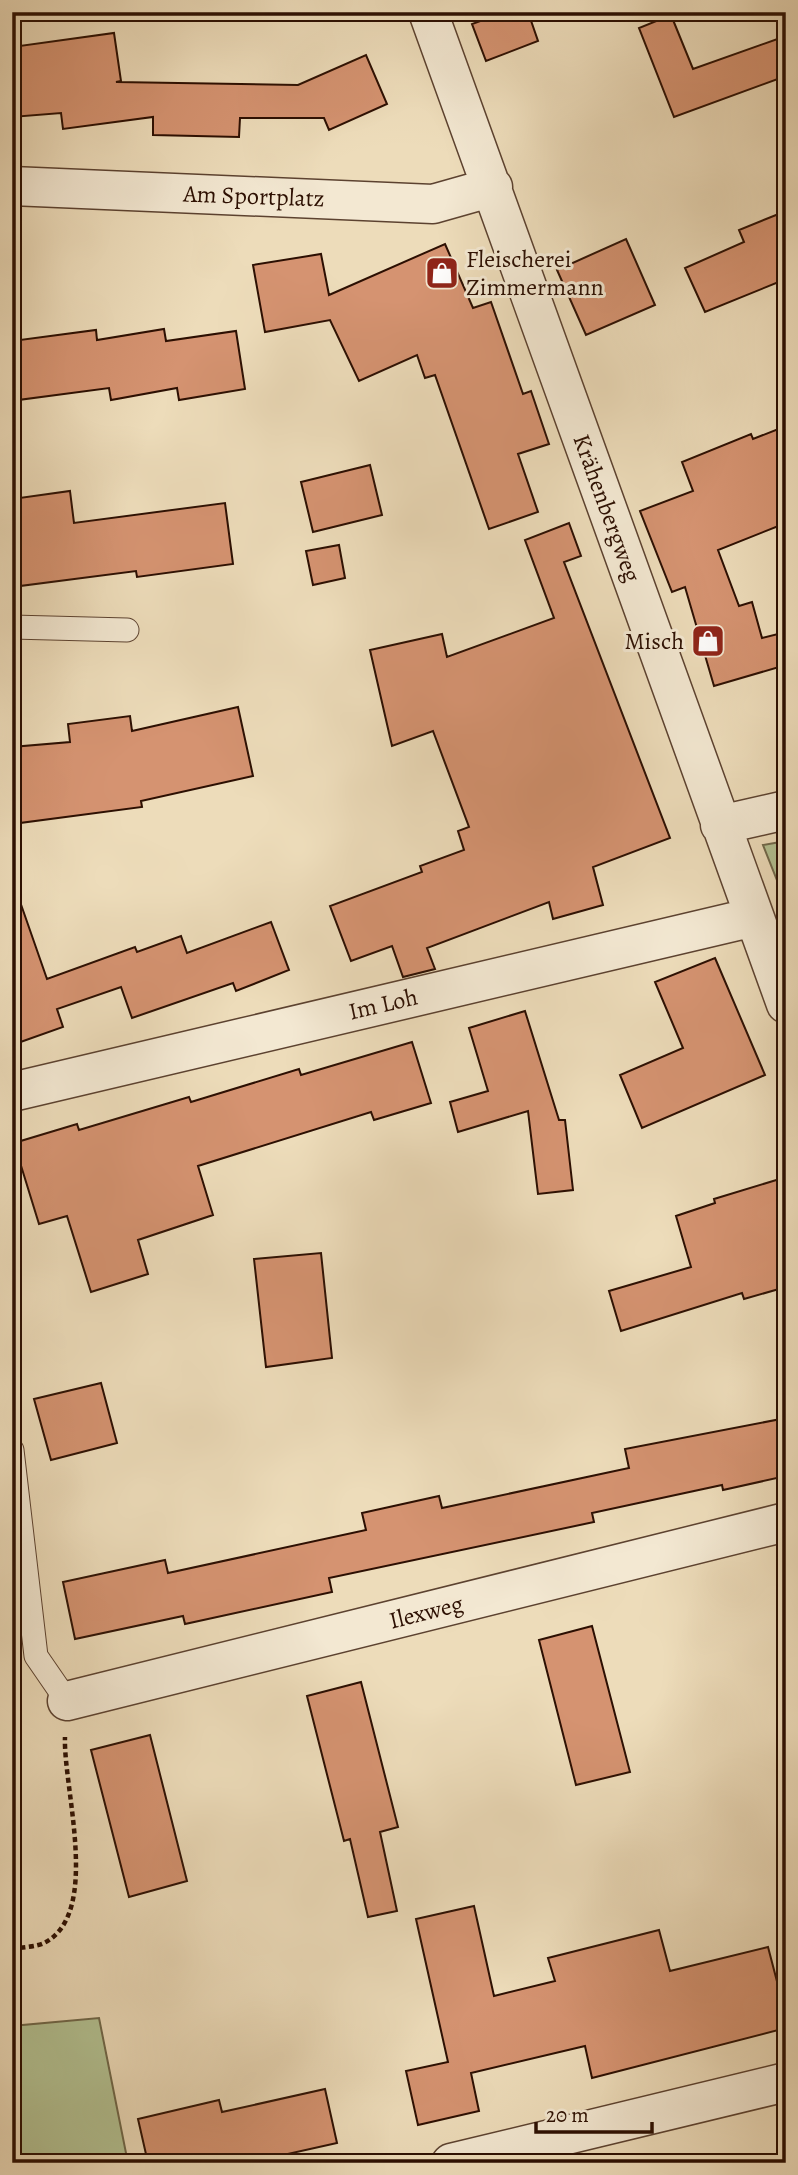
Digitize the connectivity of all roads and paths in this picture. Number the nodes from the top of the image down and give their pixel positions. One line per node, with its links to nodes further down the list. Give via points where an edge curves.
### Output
1 (428, 12): 3 (street, Krähenbergweg)
2 (12, 186): 3 (street, Am Sportplatz, via 433,204)
3 (493, 187): 7 (street, Krähenbergweg)
4 (12, 627): 5 (lane)
5 (127, 630)
6 (786, 810): 7 (street)
7 (720, 825): 8 (street, Krähenbergweg)
8 (754, 917): 9 (street, Krähenbergweg); 10 (street, Im Loh)
9 (786, 1004)
10 (12, 1092)
11 (12, 1450): 13 (lane, via 36,1656)
12 (786, 1522): 13 (street, Ilexweg)
13 (66, 1701): 14 (path, via 65,1751 78,1862 66,1923 44,1943)
14 (12, 1949)
15 (786, 2082): 16 (street)
16 (451, 2163)

